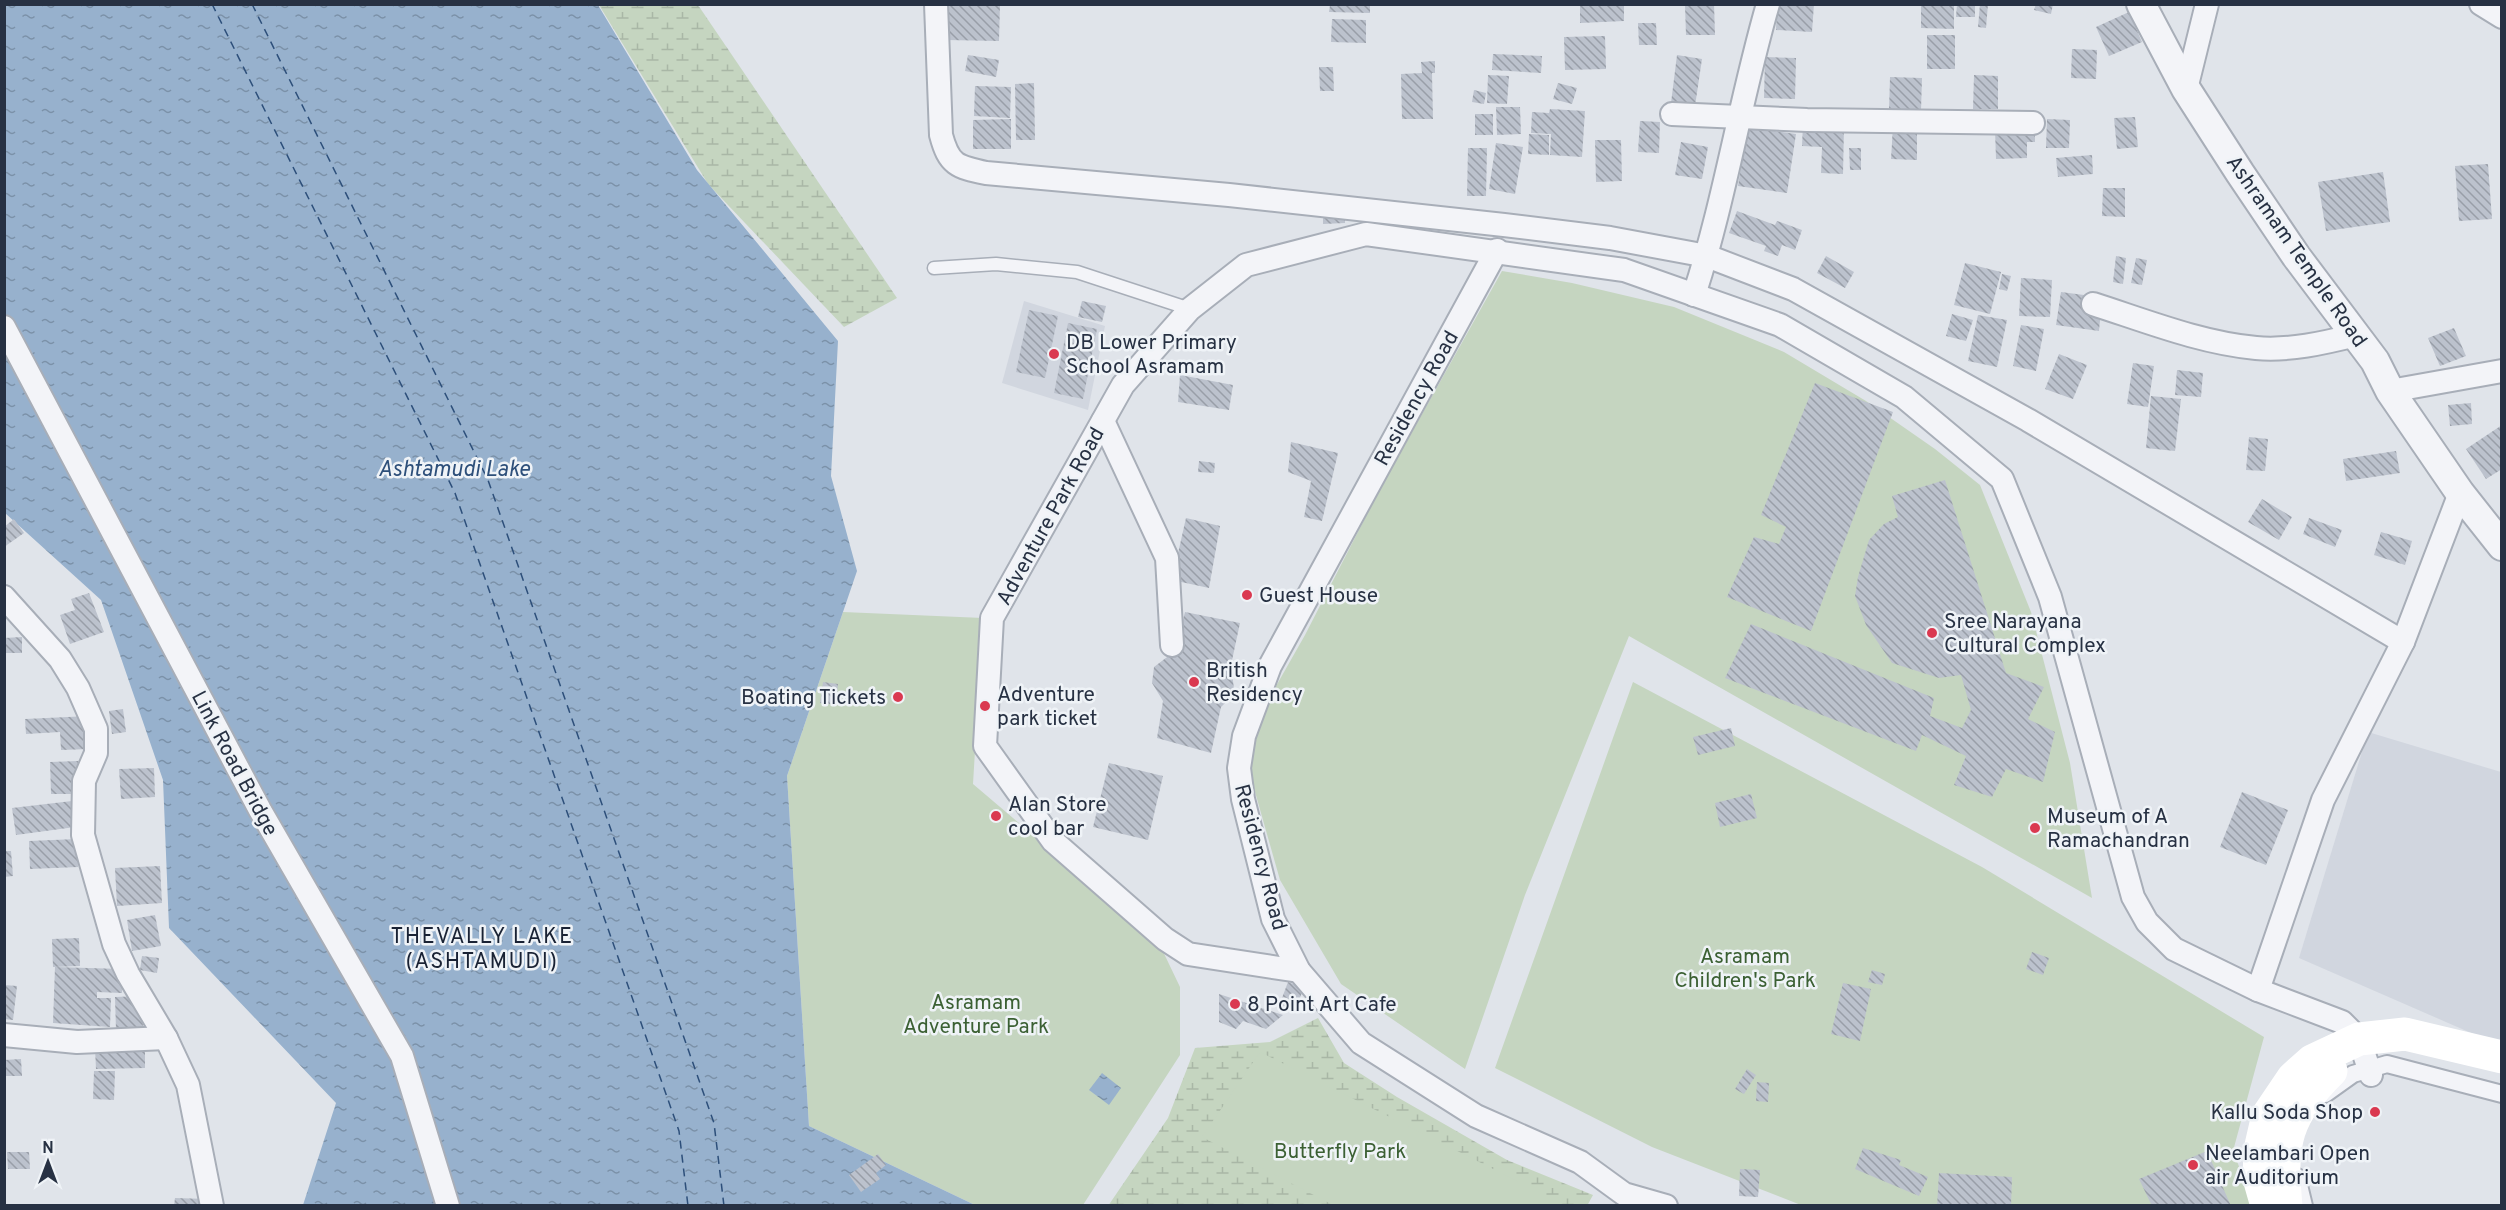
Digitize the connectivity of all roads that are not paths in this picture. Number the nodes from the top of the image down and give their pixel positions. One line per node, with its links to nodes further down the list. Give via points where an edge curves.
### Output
1 (936, 4): 12 (street, via 941,135 946,154 965,169 1504,225)
2 (1768, 4): 9 (street, via 1746,79)
3 (2141, 4): 7 (street, Ashramam Temple Road)
4 (2207, 4): 7 (street)
5 (2481, 4): 6 (street)
6 (2502, 16)
7 (2186, 89): 18 (street, Ashramam Temple Road, via 2290,246)
8 (1671, 114): 9 (street)
9 (1740, 117): 10 (street); 12 (street)
10 (2033, 123)
11 (1497, 250): 14 (street, Adventure Park Road, via 1624,270); 16 (street, Adventure Park Road, via 1366,234 1246,265); 27 (street, Residency Road, via 1270,666 1244,736 1239,768 1242,800 1273,919)
12 (1707, 255): 14 (street); 25 (street, via 1792,289 1977,391)
13 (934, 268): 16 (lane, via 996,264 1077,272)
14 (1694, 295): 28 (street, Adventure Park Road, via 1780,325 1904,397 2002,479 2050,597 2133,897 2147,921 2174,949)
15 (2093, 304): 18 (street, via 2196,337 2257,348 2324,343)
16 (1190, 309): 21 (street, Adventure Park Road, via 1123,385)
17 (4, 327): 37 (street, Link Road Bridge, via 260,810 402,1056)
18 (2356, 335): 20 (street, Ashramam Temple Road)
19 (2502, 371): 20 (street)
20 (2390, 391): 22 (street, Ashramam Temple Road)
21 (1103, 421): 26 (street, via 1167,558); 27 (street, Adventure Park Road, via 992,618 985,746 1053,841 1165,939 1188,954)
22 (2460, 493): 23 (street, Ashramam Temple Road); 25 (street)
23 (2502, 546)
24 (4, 597): 30 (street, via 60,659 93,719 96,753 84,781 83,835 114,944)
25 (2403, 642): 28 (street, via 2323,800)
26 (1172, 645)
27 (1299, 971): 35 (street, Residency Road, via 1361,1043 1476,1116 1580,1162)
28 (2258, 990): 32 (street, Adventure Park Road, via 2342,1022)
29 (4, 1035): 30 (street, via 77,1042)
30 (166, 1038): 36 (street, via 188,1085)
31 (2502, 1057): 32 (main road, via 2405,1034)
32 (2367, 1060): 33 (main road, via 2403,1055); 34 (street); 39 (main road, via 2312,1060 2293,1078 2268,1115 2260,1150 2259,1178); 40 (main road, via 2331,1071 2310,1091 2286,1134); 41 (street, via 2320,1098 2297,1137 2298,1182)
33 (2502, 1078)
34 (2502, 1094)
35 (1621, 1200): 38 (street, Residency Road)
36 (212, 1206)
37 (448, 1206)
38 (1666, 1206)
39 (2267, 1206)
40 (2286, 1206)
41 (2304, 1206)

